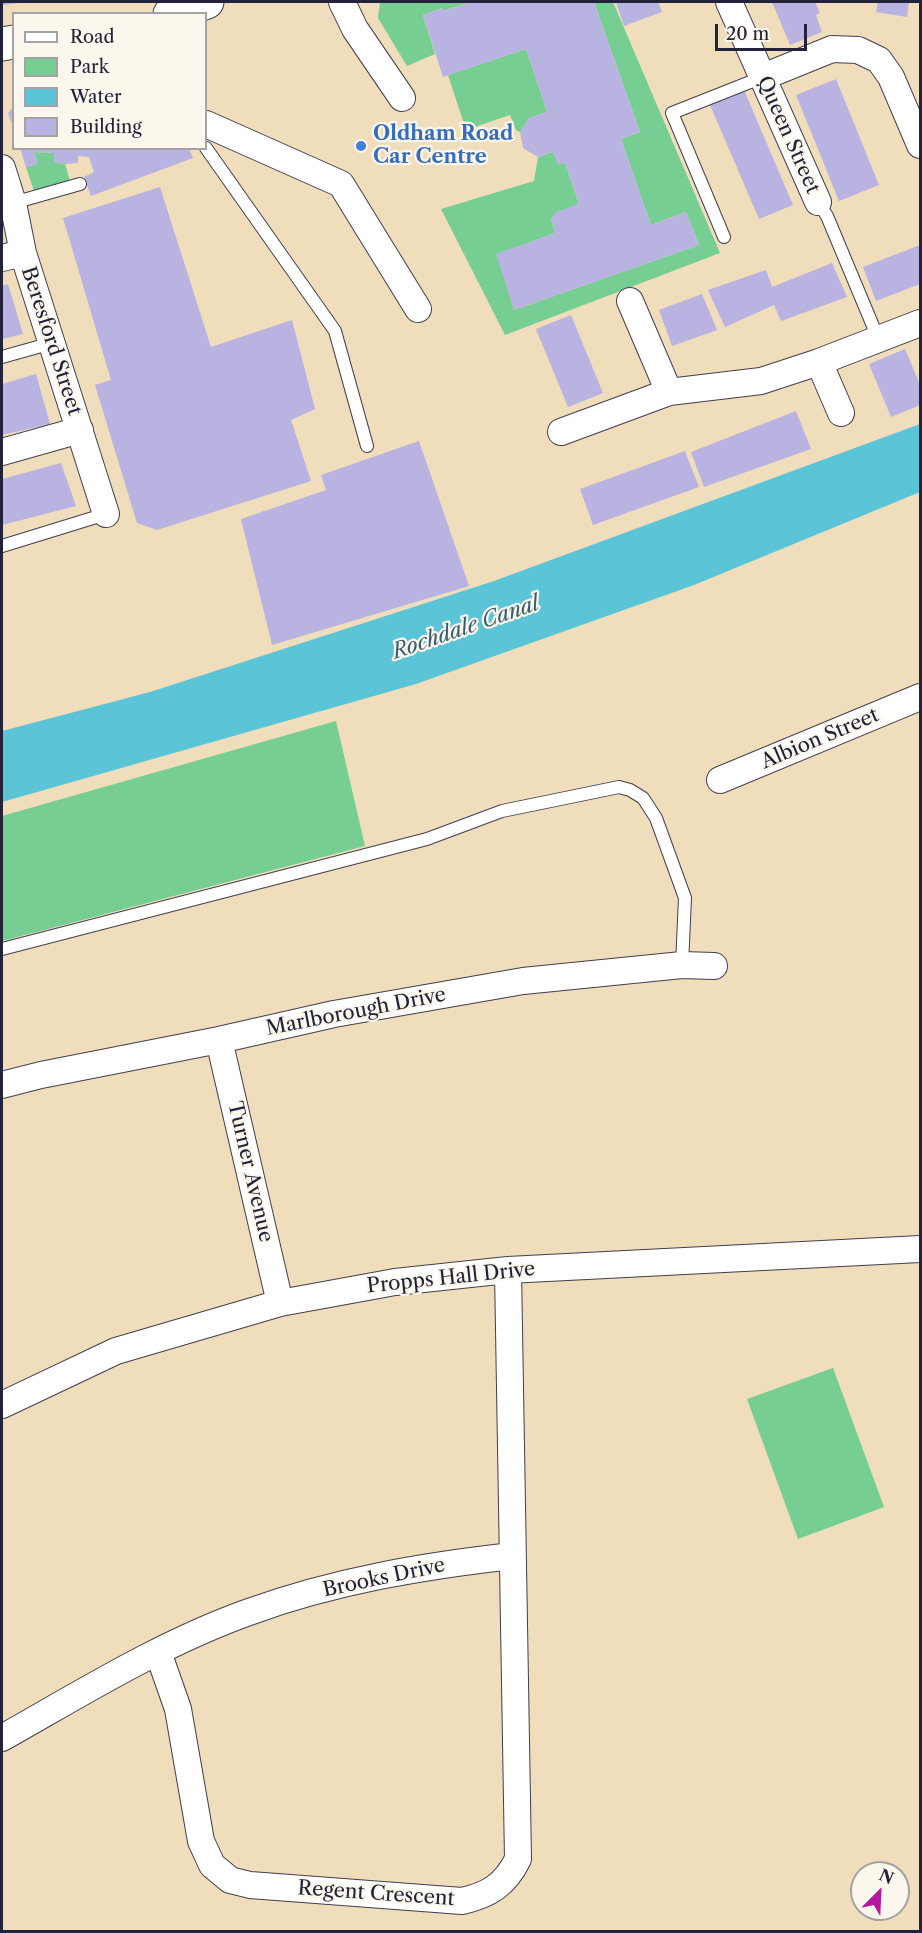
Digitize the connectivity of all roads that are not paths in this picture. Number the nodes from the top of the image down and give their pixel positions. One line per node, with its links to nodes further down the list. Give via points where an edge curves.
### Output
1 (207, 2): 4 (highway)
2 (342, 2): 6 (street, via 355,29)
3 (729, 2): 5 (street, Queen Street)
4 (176, 12)
5 (763, 77): 7 (street, via 832,49 858,50 879,60); 13 (street, Queen Street); 15 (lane, via 672,113)
6 (402, 98)
7 (912, 102): 9 (street)
8 (207, 124): 18 (street, via 341,184)
9 (920, 145)
10 (207, 149): 28 (lane, via 335,331)
11 (2, 168): 14 (street, Beresford Street)
12 (80, 184): 14 (lane)
13 (818, 202): 20 (lane)
14 (13, 203): 16 (street, Beresford Street)
15 (724, 237)
16 (12, 255): 21 (street, Beresford Street)
17 (630, 301): 24 (street)
18 (418, 309)
19 (921, 322): 20 (street)
20 (878, 338): 23 (street)
21 (52, 343): 22 (lane); 26 (street, Beresford Street)
22 (2, 357)
23 (819, 362): 24 (street, via 761,381); 25 (street)
24 (669, 392): 27 (street)
25 (841, 413)
26 (80, 430): 29 (street); 30 (street, Beresford Street)
27 (561, 432)
28 (367, 446)
29 (2, 452)
30 (106, 514): 31 (lane)
31 (2, 546)
32 (921, 697): 33 (street, Albion Street)
33 (720, 780)
34 (2, 949): 35 (lane, via 427,839 502,811 619,787 643,798 656,818 685,898)
35 (682, 965): 36 (street, Marlborough Drive); 37 (street, Marlborough Drive, via 523,981 334,1014)
36 (714, 966)
37 (219, 1040): 38 (street, Marlborough Drive); 41 (street, Turner Avenue)
38 (2, 1085)
39 (921, 1249): 40 (street, Propps Hall Drive)
40 (508, 1270): 41 (street, Propps Hall Drive, via 395,1282); 43 (street)
41 (280, 1303): 42 (street, Propps Hall Drive, via 116,1352)
42 (2, 1405)
43 (512, 1556): 44 (street, Brooks Drive, via 439,1564 341,1585 249,1612); 44 (street, Regent Crescent, via 518,1859 510,1874 481,1897 462,1901 250,1886 230,1880 212,1865 201,1842 177,1709)
44 (158, 1652): 45 (street, Brooks Drive)
45 (2, 1738)

